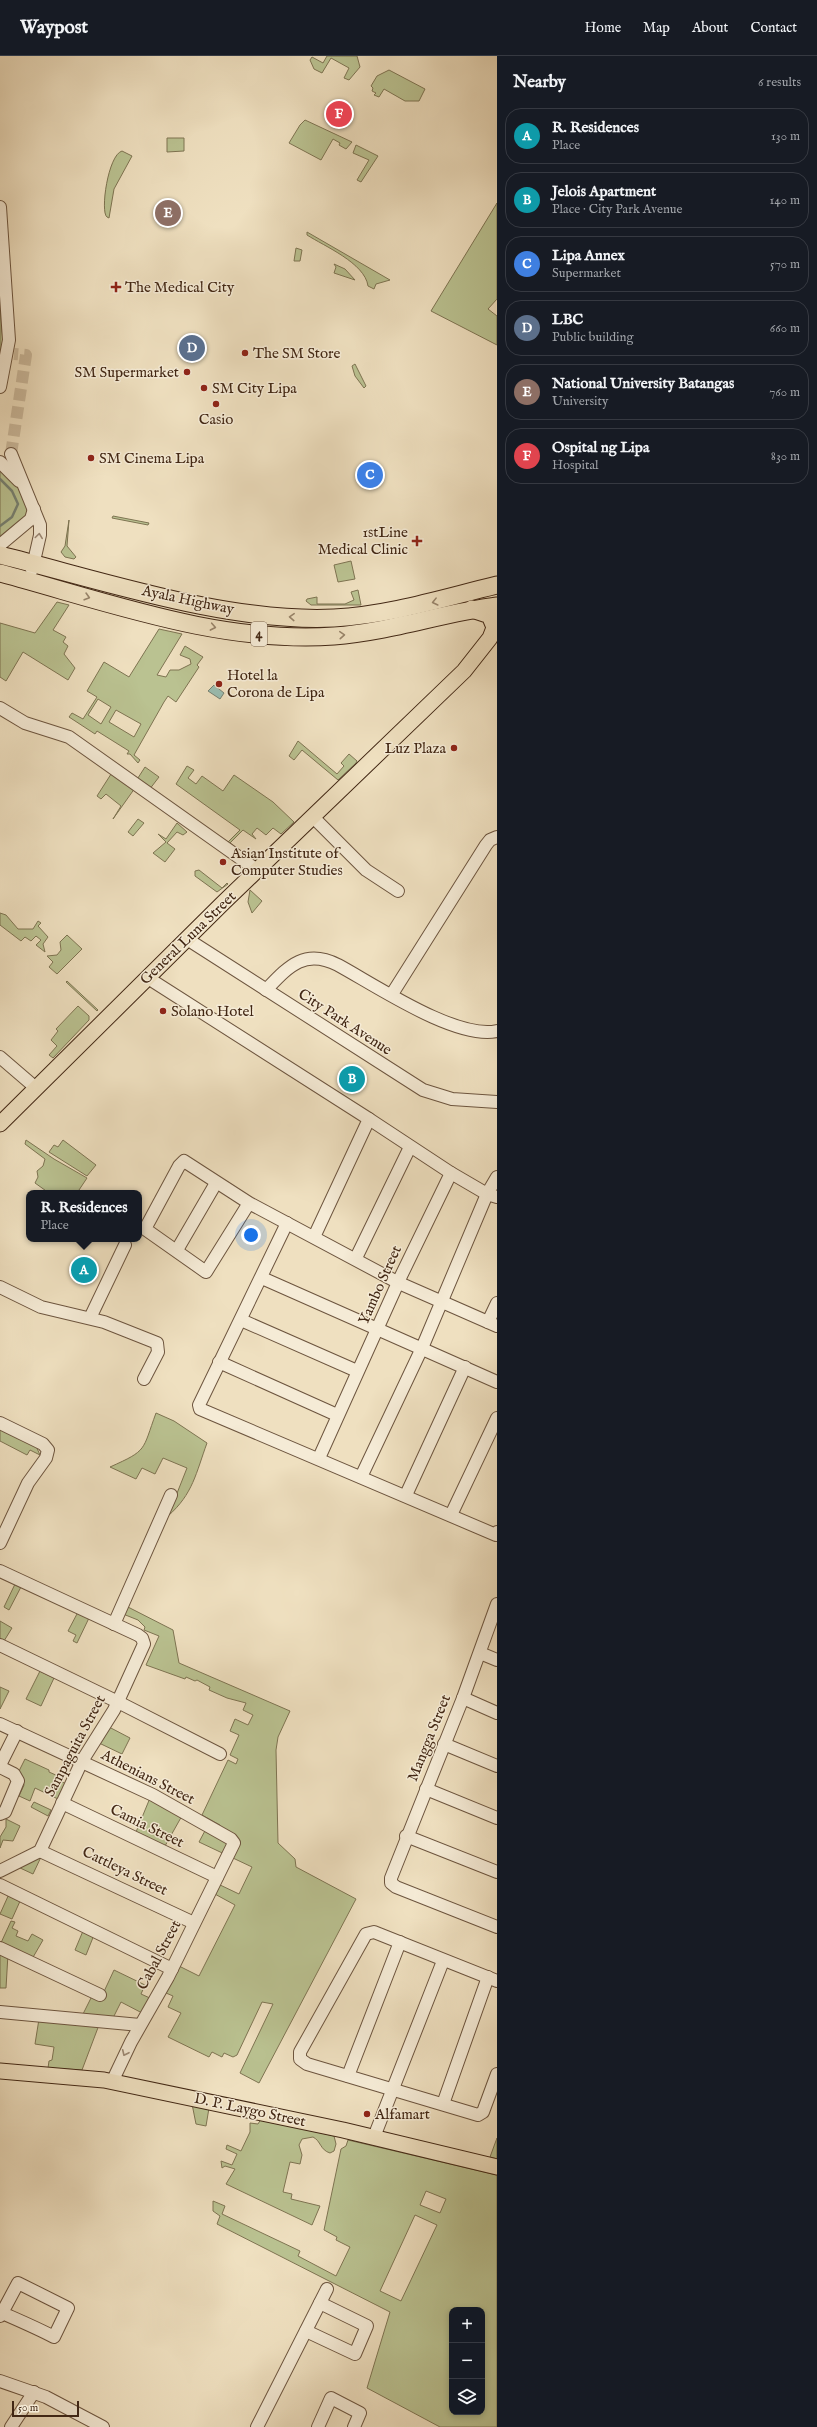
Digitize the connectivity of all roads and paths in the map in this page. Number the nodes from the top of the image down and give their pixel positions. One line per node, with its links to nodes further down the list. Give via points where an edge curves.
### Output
1 (0, 207): 2 (street, via 10,356)
2 (0, 387)
3 (11, 454): 5 (street)
4 (0, 462): 5 (street)
5 (26, 490): 6 (street)
6 (34, 509): 7 (street, via 31,519); 9 (street, one-way to 6, via 40,530)
7 (0, 545)
8 (0, 555): 9 (highway, Ayala Highway / 4)
9 (33, 563): 12 (street); 14 (highway, Ayala Highway / 4, one-way to 9, via 404,609 364,615 322,618 282,616 189,601)
10 (497, 572): 14 (highway)
11 (0, 573): 12 (highway, Ayala Highway / 4)
12 (29, 581): 16 (highway, Ayala Highway / 4, one-way to 16, via 163,617 274,636 332,636 378,631)
13 (497, 585): 14 (highway, Ayala Highway / 4)
14 (472, 591)
15 (497, 606): 16 (highway, 4)
16 (472, 609): 17 (highway, via 490,615)
17 (496, 624): 19 (main road, General Luna Street, via 490,638)
18 (497, 645): 19 (main road, General Luna Street, via 482,660)
19 (464, 671): 21 (main road, General Luna Street)
20 (0, 708): 23 (street, via 25,723 68,738)
21 (314, 817): 23 (main road, General Luna Street); 24 (street, via 366,870)
22 (497, 838): 28 (street, via 486,844)
23 (257, 870): 25 (main road, General Luna Street)
24 (398, 891)
25 (187, 939): 26 (main road, General Luna Street); 27 (street, City Park Avenue)
26 (148, 978): 31 (main road, General Luna Street); 33 (street)
27 (266, 990): 28 (street, via 293,964 316,958 333,962); 32 (street, City Park Avenue, via 424,1090 452,1099)
28 (392, 994): 29 (street, via 461,1029 482,1033)
29 (497, 1031)
30 (0, 1057): 31 (street)
31 (36, 1088): 34 (main road, General Luna Street)
32 (497, 1103)
33 (369, 1119): 35 (street); 42 (street)
34 (0, 1124)
35 (410, 1147): 36 (street); 45 (street)
36 (451, 1173): 39 (street); 47 (street, Yambo Street)
37 (497, 1177): 39 (street)
38 (216, 1183): 40 (street); 44 (street); 44 (street, via 186,1162 179,1166 145,1229)
39 (492, 1195): 49 (street)
40 (249, 1203): 41 (street); 44 (street, via 208,1271 204,1271)
41 (287, 1223): 42 (street); 46 (street)
42 (314, 1237): 45 (street)
43 (125, 1245): 51 (street)
44 (177, 1250)
45 (356, 1258): 47 (street)
46 (262, 1278): 52 (street); 54 (street)
47 (399, 1283): 49 (street); 54 (street, Yambo Street)
48 (0, 1288): 51 (street, via 57,1312)
49 (442, 1303): 53 (street); 55 (street)
50 (497, 1303): 53 (street)
51 (90, 1318): 59 (street, via 157,1344 158,1352)
52 (241, 1320): 56 (street); 58 (street)
53 (493, 1324)
54 (378, 1330): 55 (street); 58 (street, Yambo Street)
55 (422, 1348): 57 (street); 65 (street)
56 (219, 1362): 61 (street); 64 (street, via 199,1405 200,1409)
57 (465, 1367): 60 (street); 67 (street)
58 (357, 1371): 61 (street, Yambo Street)
59 (144, 1379)
60 (497, 1382)
61 (337, 1414): 64 (street, Yambo Street)
62 (497, 1418): 68 (street)
63 (0, 1423): 70 (street, via 43,1444 48,1450 46,1458 28,1484)
64 (319, 1458): 65 (street)
65 (361, 1477): 67 (street)
66 (171, 1495): 73 (street)
67 (406, 1495): 68 (street)
68 (451, 1515): 69 (street)
69 (497, 1534)
70 (0, 1543)
71 (0, 1571): 73 (street)
72 (497, 1604): 75 (street, Mangga Street)
73 (114, 1624): 78 (street, Sampaguita Street, via 142,1638 144,1646)
74 (0, 1645): 78 (street)
75 (480, 1653): 76 (street); 77 (street, Mangga Street)
76 (497, 1660)
77 (463, 1698): 79 (street); 82 (street, Mangga Street)
78 (118, 1702): 83 (street); 84 (street, Sampaguita Street)
79 (497, 1713)
80 (0, 1724): 81 (street, Athenians Street)
81 (17, 1731): 84 (street, Athenians Street); 85 (street)
82 (444, 1744): 86 (street); 87 (street, Mangga Street)
83 (220, 1754)
84 (82, 1762): 88 (street, Sampaguita Street); 92 (street, Athenians Street, via 153,1795)
85 (0, 1766): 89 (street, via 14,1774 18,1781 5,1812)
86 (497, 1766)
87 (426, 1789): 90 (street); 91 (street, Mangga Street)
88 (62, 1803): 93 (street, Sampaguita Street); 96 (street, Camia Street)
89 (0, 1814)
90 (497, 1818)
91 (406, 1836): 95 (street); 99 (street, Mangga Street, via 391,1883)
92 (234, 1843): 96 (street, Cabal Street)
93 (40, 1851): 94 (street); 98 (street, Cattleya Street)
94 (0, 1871)
95 (497, 1872)
96 (217, 1878): 98 (street, Cabal Street)
97 (0, 1885): 103 (street)
98 (194, 1922): 103 (street, Cabal Street)
99 (497, 1927)
100 (400, 1942): 102 (street); 110 (street); 110 (street, via 374,1932 366,1934 300,2052 300,2059 307,2064)
101 (0, 1948): 105 (street)
102 (443, 1960): 104 (street); 112 (street)
103 (172, 1969): 107 (street, Cabal Street)
104 (492, 1979): 113 (street)
105 (100, 1995)
106 (0, 2012): 107 (street)
107 (140, 2025): 111 (street, Cabal Street, one-way to 111)
108 (0, 2071): 111 (main road, D. P. Laygo Street)
109 (497, 2074): 113 (street, via 481,2114)
110 (348, 2076): 112 (street)
111 (112, 2082): 114 (main road, D. P. Laygo Street)
112 (392, 2089): 113 (street); 114 (street)
113 (443, 2104)
114 (374, 2137): 115 (main road, D. P. Laygo Street)
115 (497, 2167)
116 (327, 2289): 117 (street)
117 (320, 2303): 119 (street); 119 (street, via 367,2326 355,2354)
118 (1, 2314): 118 (street, via 54,2338 68,2308 18,2283)
119 (306, 2331): 124 (street)
120 (0, 2381): 121 (street)
121 (34, 2392): 122 (street); 123 (street)
122 (12, 2427)
123 (103, 2427)
124 (257, 2427)
125 (318, 2427): 126 (street, via 331,2398 360,2413)
126 (354, 2427)

